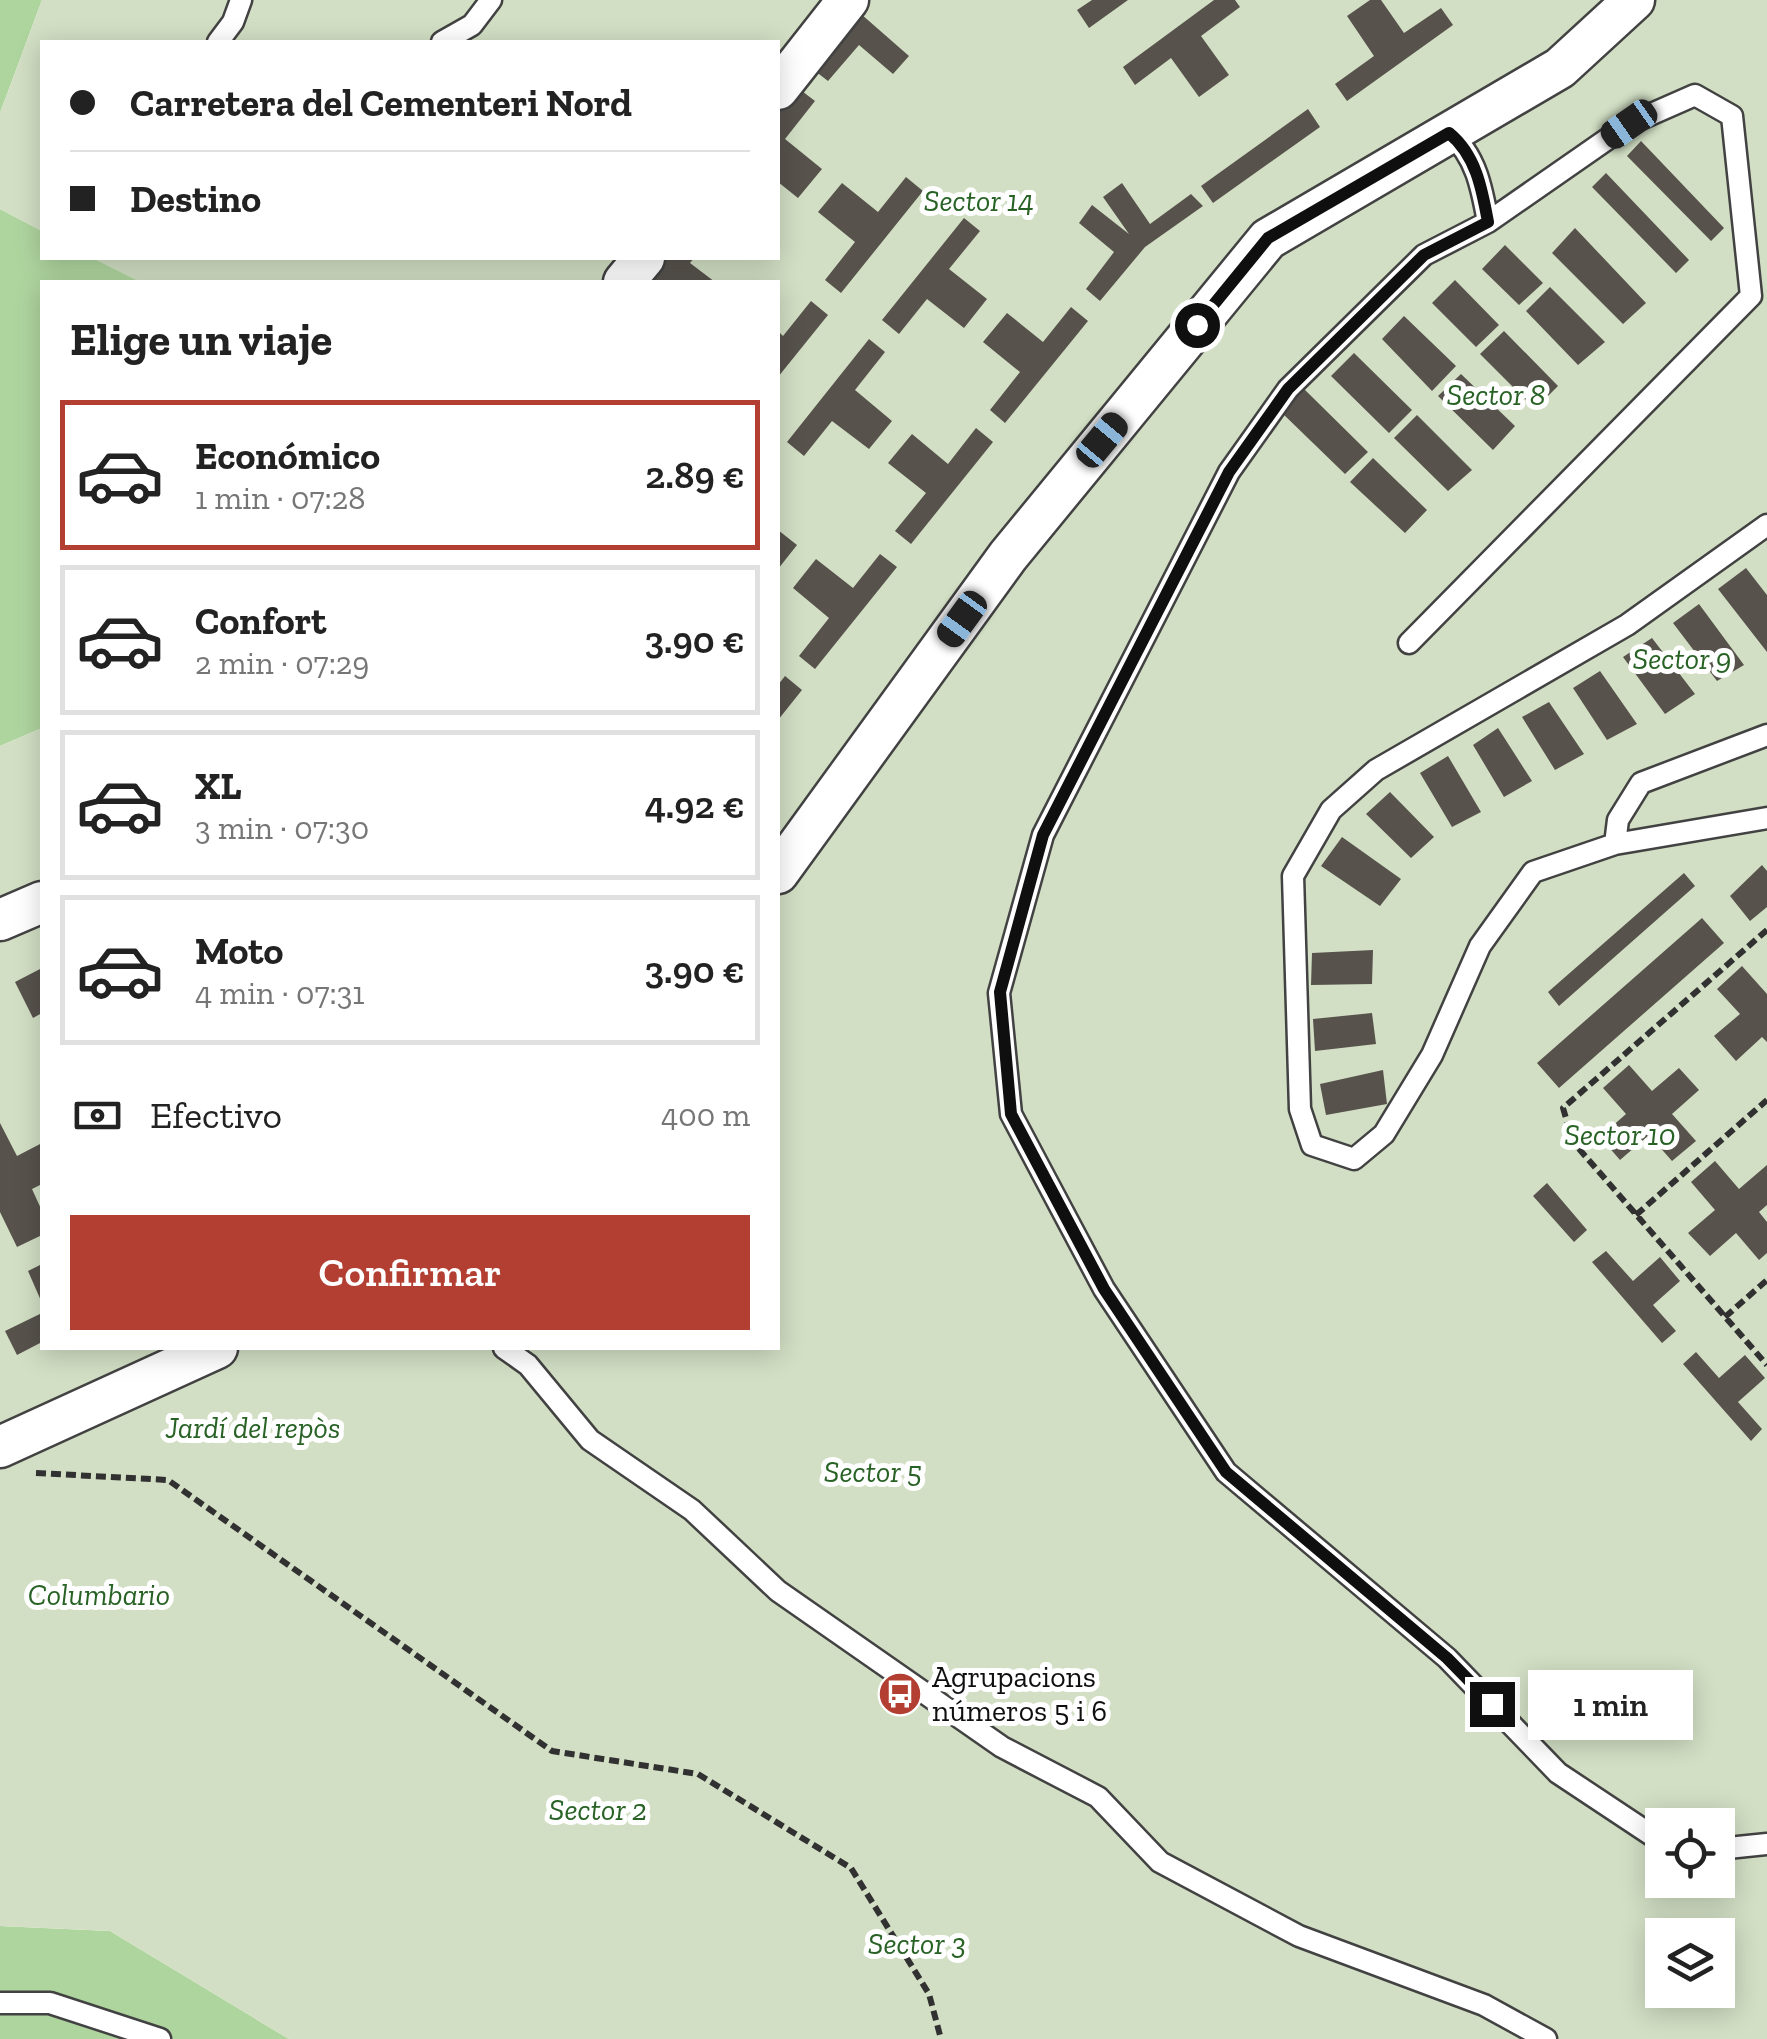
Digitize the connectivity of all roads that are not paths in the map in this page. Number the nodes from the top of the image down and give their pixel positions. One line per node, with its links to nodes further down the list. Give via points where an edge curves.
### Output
1 (241, 0): 5 (lane)
2 (492, 0): 6 (lane, via 472,25)
3 (848, 0): 7 (street)
4 (1634, 0): 8 (street, via 1560,68)
5 (220, 40)
6 (446, 40)
7 (780, 86)
8 (1449, 133): 9 (lane, via 1464,145); 17 (street, via 1268,238 1008,556)
9 (1488, 222): 13 (lane, via 1629,124 1695,96 1732,116 1752,296); 23 (lane, via 1424,255 1288,389 1229,472 1043,835 1000,992 1011,1114 1104,1289 1226,1472 1447,1658 1558,1774)
10 (642, 260): 11 (street)
11 (626, 280)
12 (1767, 524): 16 (lane, via 1627,625 1376,770 1331,810 1293,876 1300,1109 1312,1145 1354,1159 1384,1134 1432,1055 1480,946 1532,872)
13 (1409, 642)
14 (1767, 736): 16 (lane, via 1641,783 1618,820)
15 (1767, 818): 16 (lane)
16 (1616, 844)
17 (780, 870)
18 (40, 903): 19 (street)
19 (0, 920)
20 (213, 1350): 22 (street)
21 (507, 1350): 28 (lane, via 528,1364 590,1440 692,1510 778,1591 1002,1747 1098,1797 1160,1862 1300,1936 1484,2005)
22 (11, 1460)
23 (1645, 1831)
24 (1767, 1844): 25 (lane)
25 (1735, 1847)
26 (0, 2003): 27 (lane, via 50,2003)
27 (160, 2039)
28 (1546, 2039)

